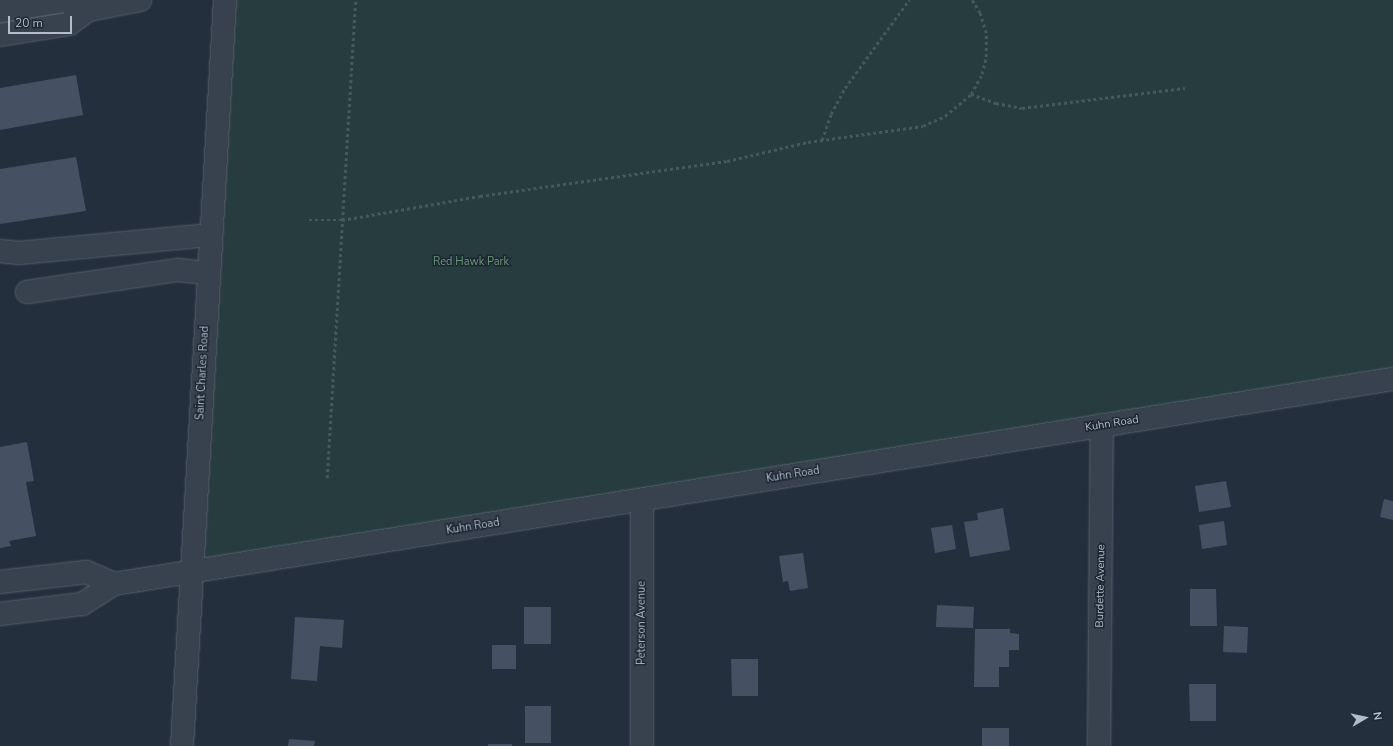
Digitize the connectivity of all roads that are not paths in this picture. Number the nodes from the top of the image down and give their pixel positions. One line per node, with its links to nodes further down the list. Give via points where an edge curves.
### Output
1 (140, 0): 3 (street)
2 (224, 0): 6 (street, Saint Charles Road)
3 (88, 10): 4 (street, via 64,1); 5 (street, via 70,24)
4 (0, 11)
5 (0, 36)
6 (210, 234): 7 (street, via 19,254); 8 (street, Saint Charles Road)
7 (0, 251)
8 (208, 272): 9 (street, via 178,270); 13 (street, Saint Charles Road)
9 (27, 292)
10 (1393, 379): 11 (street, Kuhn Road)
11 (1102, 425): 12 (street, Kuhn Road); 19 (street, Burdette Avenue)
12 (642, 500): 13 (street, Kuhn Road); 18 (street, Peterson Avenue)
13 (192, 571): 15 (street, Kuhn Road); 17 (street, Saint Charles Road)
14 (0, 582): 15 (street, via 86,572)
15 (114, 584): 16 (street, via 82,604)
16 (0, 614)
17 (182, 746)
18 (642, 746)
19 (1100, 746)

